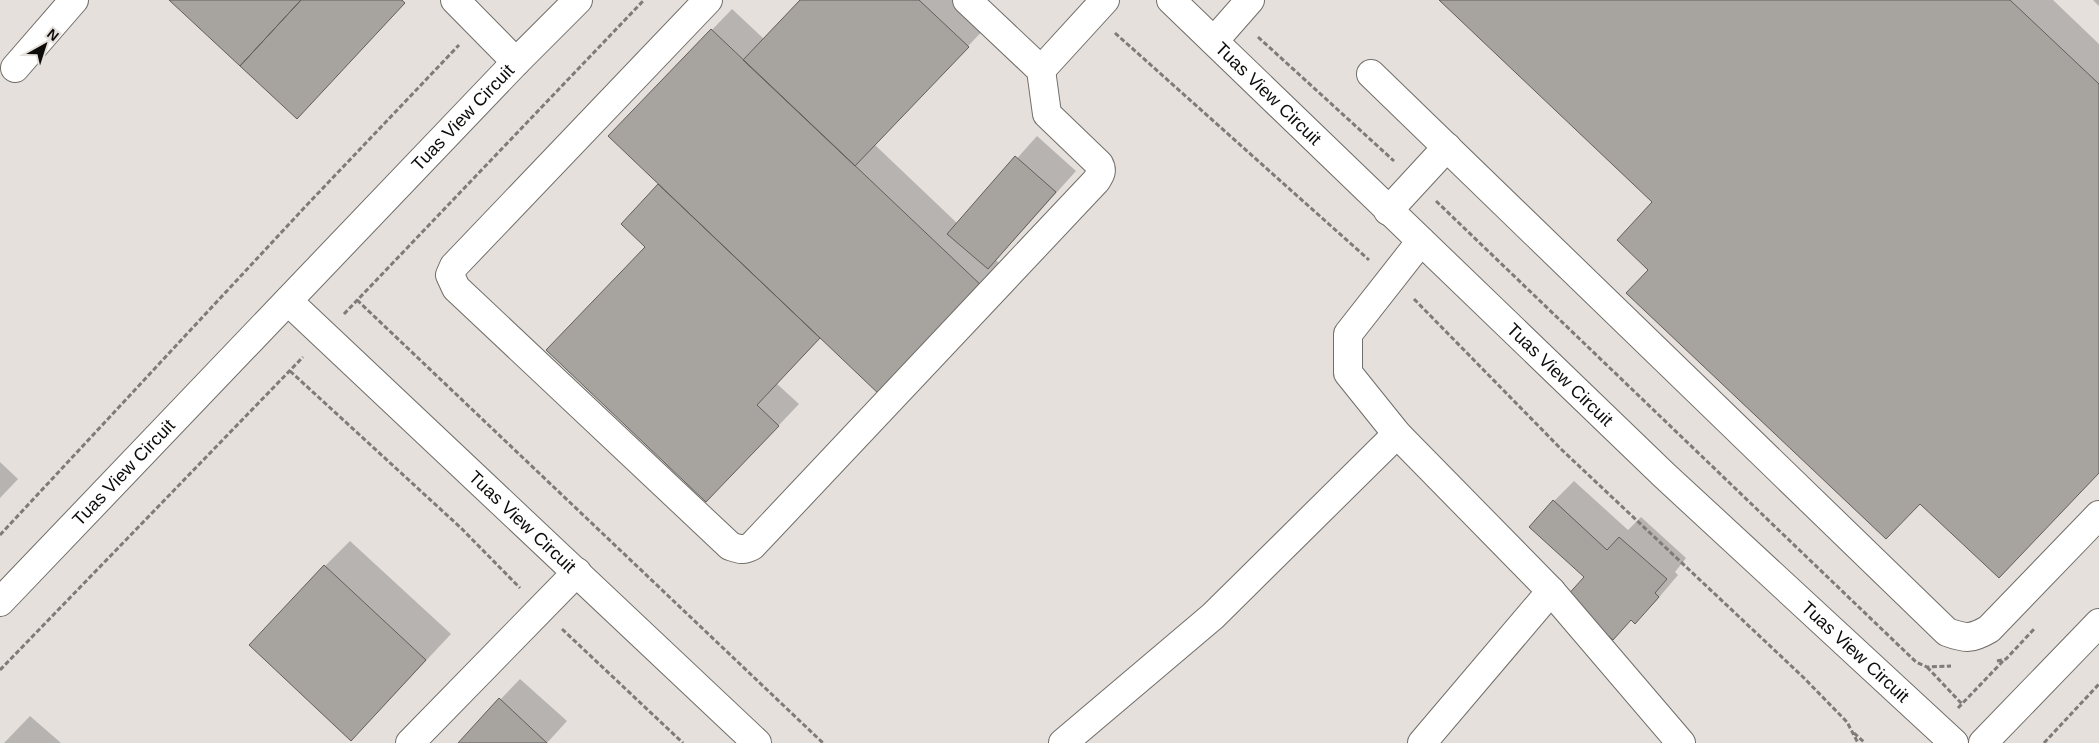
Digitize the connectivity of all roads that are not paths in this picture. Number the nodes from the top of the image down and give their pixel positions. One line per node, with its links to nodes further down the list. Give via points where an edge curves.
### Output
1 (74, 0): 11 (street)
2 (455, 0): 10 (street)
3 (578, 0): 10 (street, Tuas View Circuit)
4 (708, 0): 12 (street, via 454,266 450,276 463,295 730,546 739,549 752,546 1101,174 1099,164 1047,114)
5 (968, 0): 12 (street)
6 (1171, 0): 9 (street, Tuas View Circuit)
7 (1099, 7): 12 (street)
8 (1243, 8): 9 (street)
9 (1214, 41): 15 (street, Tuas View Circuit)
10 (516, 62): 17 (street, Tuas View Circuit)
11 (15, 68)
12 (1041, 70)
13 (1371, 74): 14 (street)
14 (1447, 147): 15 (street); 19 (street, via 1948,632 1962,638 1976,637 1989,629)
15 (1388, 210): 16 (street, Tuas View Circuit)
16 (1421, 241): 18 (street, via 1348,334 1348,373); 29 (street, Tuas View Circuit, via 1664,475)
17 (288, 301): 20 (street, Tuas View Circuit); 22 (street, Tuas View Circuit)
18 (1396, 434): 21 (street); 26 (street, via 1213,616)
19 (2099, 515)
20 (577, 572): 24 (street); 25 (street, Tuas View Circuit)
21 (1551, 591): 27 (street); 28 (street)
22 (0, 602)
23 (2099, 623): 30 (street)
24 (410, 743)
25 (757, 743)
26 (1064, 743)
27 (1422, 743)
28 (1681, 743)
29 (1954, 743)
30 (1983, 743)

